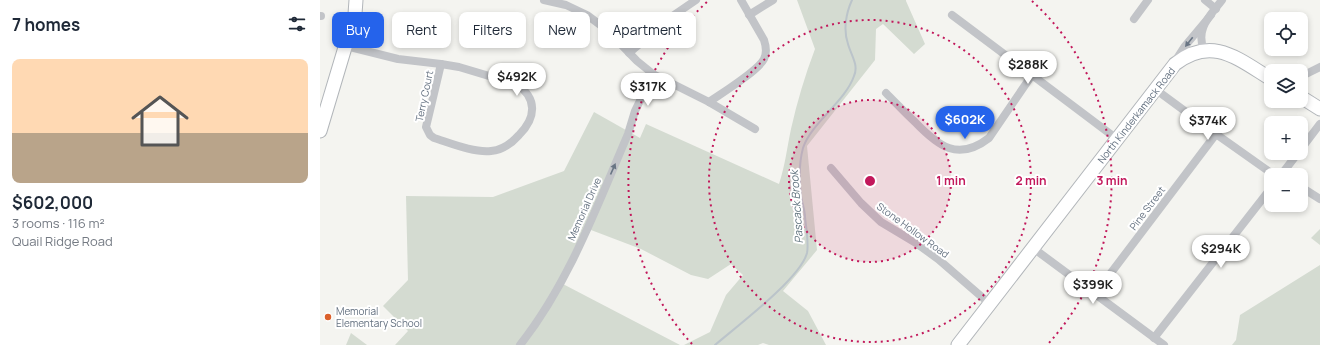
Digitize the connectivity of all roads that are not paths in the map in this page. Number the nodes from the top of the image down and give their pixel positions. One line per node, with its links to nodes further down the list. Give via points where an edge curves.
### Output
1 (356, 0): 10 (main road)
2 (544, 0): 9 (street)
3 (696, 0): 18 (street)
4 (740, 0): 12 (street)
5 (773, 0): 12 (street)
6 (1148, 0): 14 (street)
7 (1205, 0): 11 (street)
8 (1222, 0): 11 (street)
9 (560, 2): 18 (street, via 595,20)
10 (355, 12)
11 (1213, 12): 17 (street, via 1201,34); 21 (street, one-way to 21)
12 (750, 15): 29 (street, via 766,46 764,58 757,68)
13 (952, 15): 24 (street)
14 (1134, 19)
15 (345, 48): 33 (main road)
16 (354, 48): 19 (street, Terry Court, via 398,59)
17 (1204, 50): 21 (main road, North Kinderkamack Road, via 1182,59); 25 (main road, North Kinderkamack Road, via 1229,54)
18 (629, 53): 23 (street)
19 (441, 64): 19 (street, Terry Court, via 516,84 522,88 532,106 528,126 506,147 491,151 479,151 434,138 426,127)
20 (1320, 67): 22 (street)
21 (1170, 70): 26 (main road, North Kinderkamack Road)
22 (1308, 73)
23 (653, 74): 29 (street); 48 (street, Memorial Drive, one-way to 23, via 555,294 586,230 628,134 635,110)
24 (1032, 75): 27 (street, via 989,138 967,150 939,144); 35 (street)
25 (1264, 75)
26 (1155, 89): 34 (street); 35 (main road, North Kinderkamack Road)
27 (886, 93)
28 (1308, 101): 30 (main road)
29 (709, 102): 32 (street)
30 (1320, 109)
31 (1320, 124): 36 (street)
32 (755, 129)
33 (320, 131)
34 (1216, 134): 39 (street); 45 (street, Pine Street)
35 (1117, 139): 44 (main road, North Kinderkamack Road)
36 (1308, 140)
37 (1293, 160): 40 (street)
38 (831, 168): 46 (street, Stone Hollow Road, via 881,222 933,255)
39 (1264, 168)
40 (1286, 168)
41 (1308, 192): 43 (street)
42 (1264, 198): 47 (street)
43 (1320, 199)
44 (1033, 248): 45 (street); 46 (main road, North Kinderkamack Road)
45 (1094, 294): 47 (street)
46 (990, 304): 49 (main road, North Kinderkamack Road)
47 (1159, 342)
48 (520, 345)
49 (958, 345)

